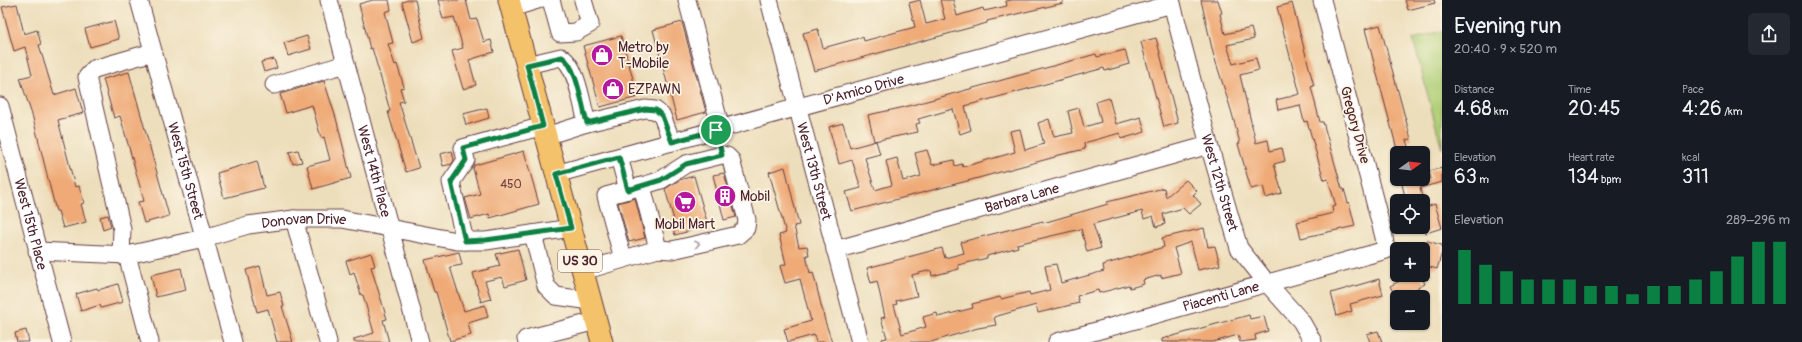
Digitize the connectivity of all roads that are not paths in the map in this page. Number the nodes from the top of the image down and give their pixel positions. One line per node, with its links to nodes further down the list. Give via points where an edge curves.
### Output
1 (139, 0): 11 (street, West 15th Street)
2 (329, 0): 12 (street, West 14th Place)
3 (538, 0): 10 (street)
4 (551, 0): 5 (street, via 560,33 576,32 590,24)
5 (583, 0)
6 (687, 0): 18 (street)
7 (769, 0): 16 (street, West 13th Street)
8 (1322, 0): 34 (street, Gregory Drive)
9 (1171, 2): 16 (street, D'Amico Drive); 21 (street, West 12th Street)
10 (510, 4): 13 (main road, US 30)
11 (153, 52): 30 (street, West 15th Street); 36 (street, via 94,69 87,77 122,230)
12 (346, 64): 14 (street); 28 (street, West 14th Place)
13 (527, 65): 17 (street, via 562,57 565,59 572,68); 19 (main road, US 30)
14 (274, 85)
15 (0, 106): 35 (street, West 15th Place)
16 (797, 108): 18 (street, D'Amico Drive); 33 (street, West 13th Street)
17 (587, 123): 19 (street); 20 (street, via 645,109 656,110 662,116)
18 (719, 130): 20 (street, D'Amico Drive); 22 (street)
19 (545, 131): 24 (main road, US 30); 31 (street, via 463,148 466,160 451,182)
20 (672, 142): 23 (street, D'Amico Drive)
21 (1209, 145): 33 (street, Barbara Lane); 39 (street, West 12th Street, via 1239,248)
22 (722, 155): 25 (street, via 686,164 661,180); 32 (street, one-way to 22, via 672,250 738,235 746,228 747,220 731,160)
23 (619, 157): 24 (street, D'Amico Drive); 25 (street)
24 (556, 174): 27 (main road, US 30)
25 (635, 188): 32 (street); 37 (street, via 606,196)
26 (294, 219): 28 (street, Donovan Drive, via 342,219); 30 (street, Donovan Drive, via 248,225); 44 (street)
27 (571, 228): 29 (street, Donovan Drive); 38 (main road, US 30)
28 (390, 229): 31 (street, Donovan Drive); 45 (street, West 14th Place)
29 (533, 234): 31 (street, Donovan Drive); 40 (street, via 546,286 556,296)
30 (204, 238): 36 (street, Donovan Drive); 43 (street, West 15th Street)
31 (465, 241)
32 (658, 249): 37 (street)
33 (835, 250): 48 (street, West 13th Street)
34 (1386, 250): 39 (street, Piacenti Lane)
35 (37, 251): 36 (street, Donovan Drive); 41 (street, West 15th Place)
36 (124, 255): 42 (street)
37 (623, 259): 38 (street)
38 (583, 270): 40 (main road, US 30)
39 (1267, 283): 49 (street, Piacenti Lane); 50 (street, West 12th Street, via 1301,321)
40 (594, 311): 46 (street, via 526,339); 47 (main road, US 30)
41 (62, 342)
42 (150, 342)
43 (232, 342)
44 (328, 342)
45 (420, 342)
46 (527, 342)
47 (602, 342)
48 (860, 342)
49 (1057, 342)
50 (1313, 342)

